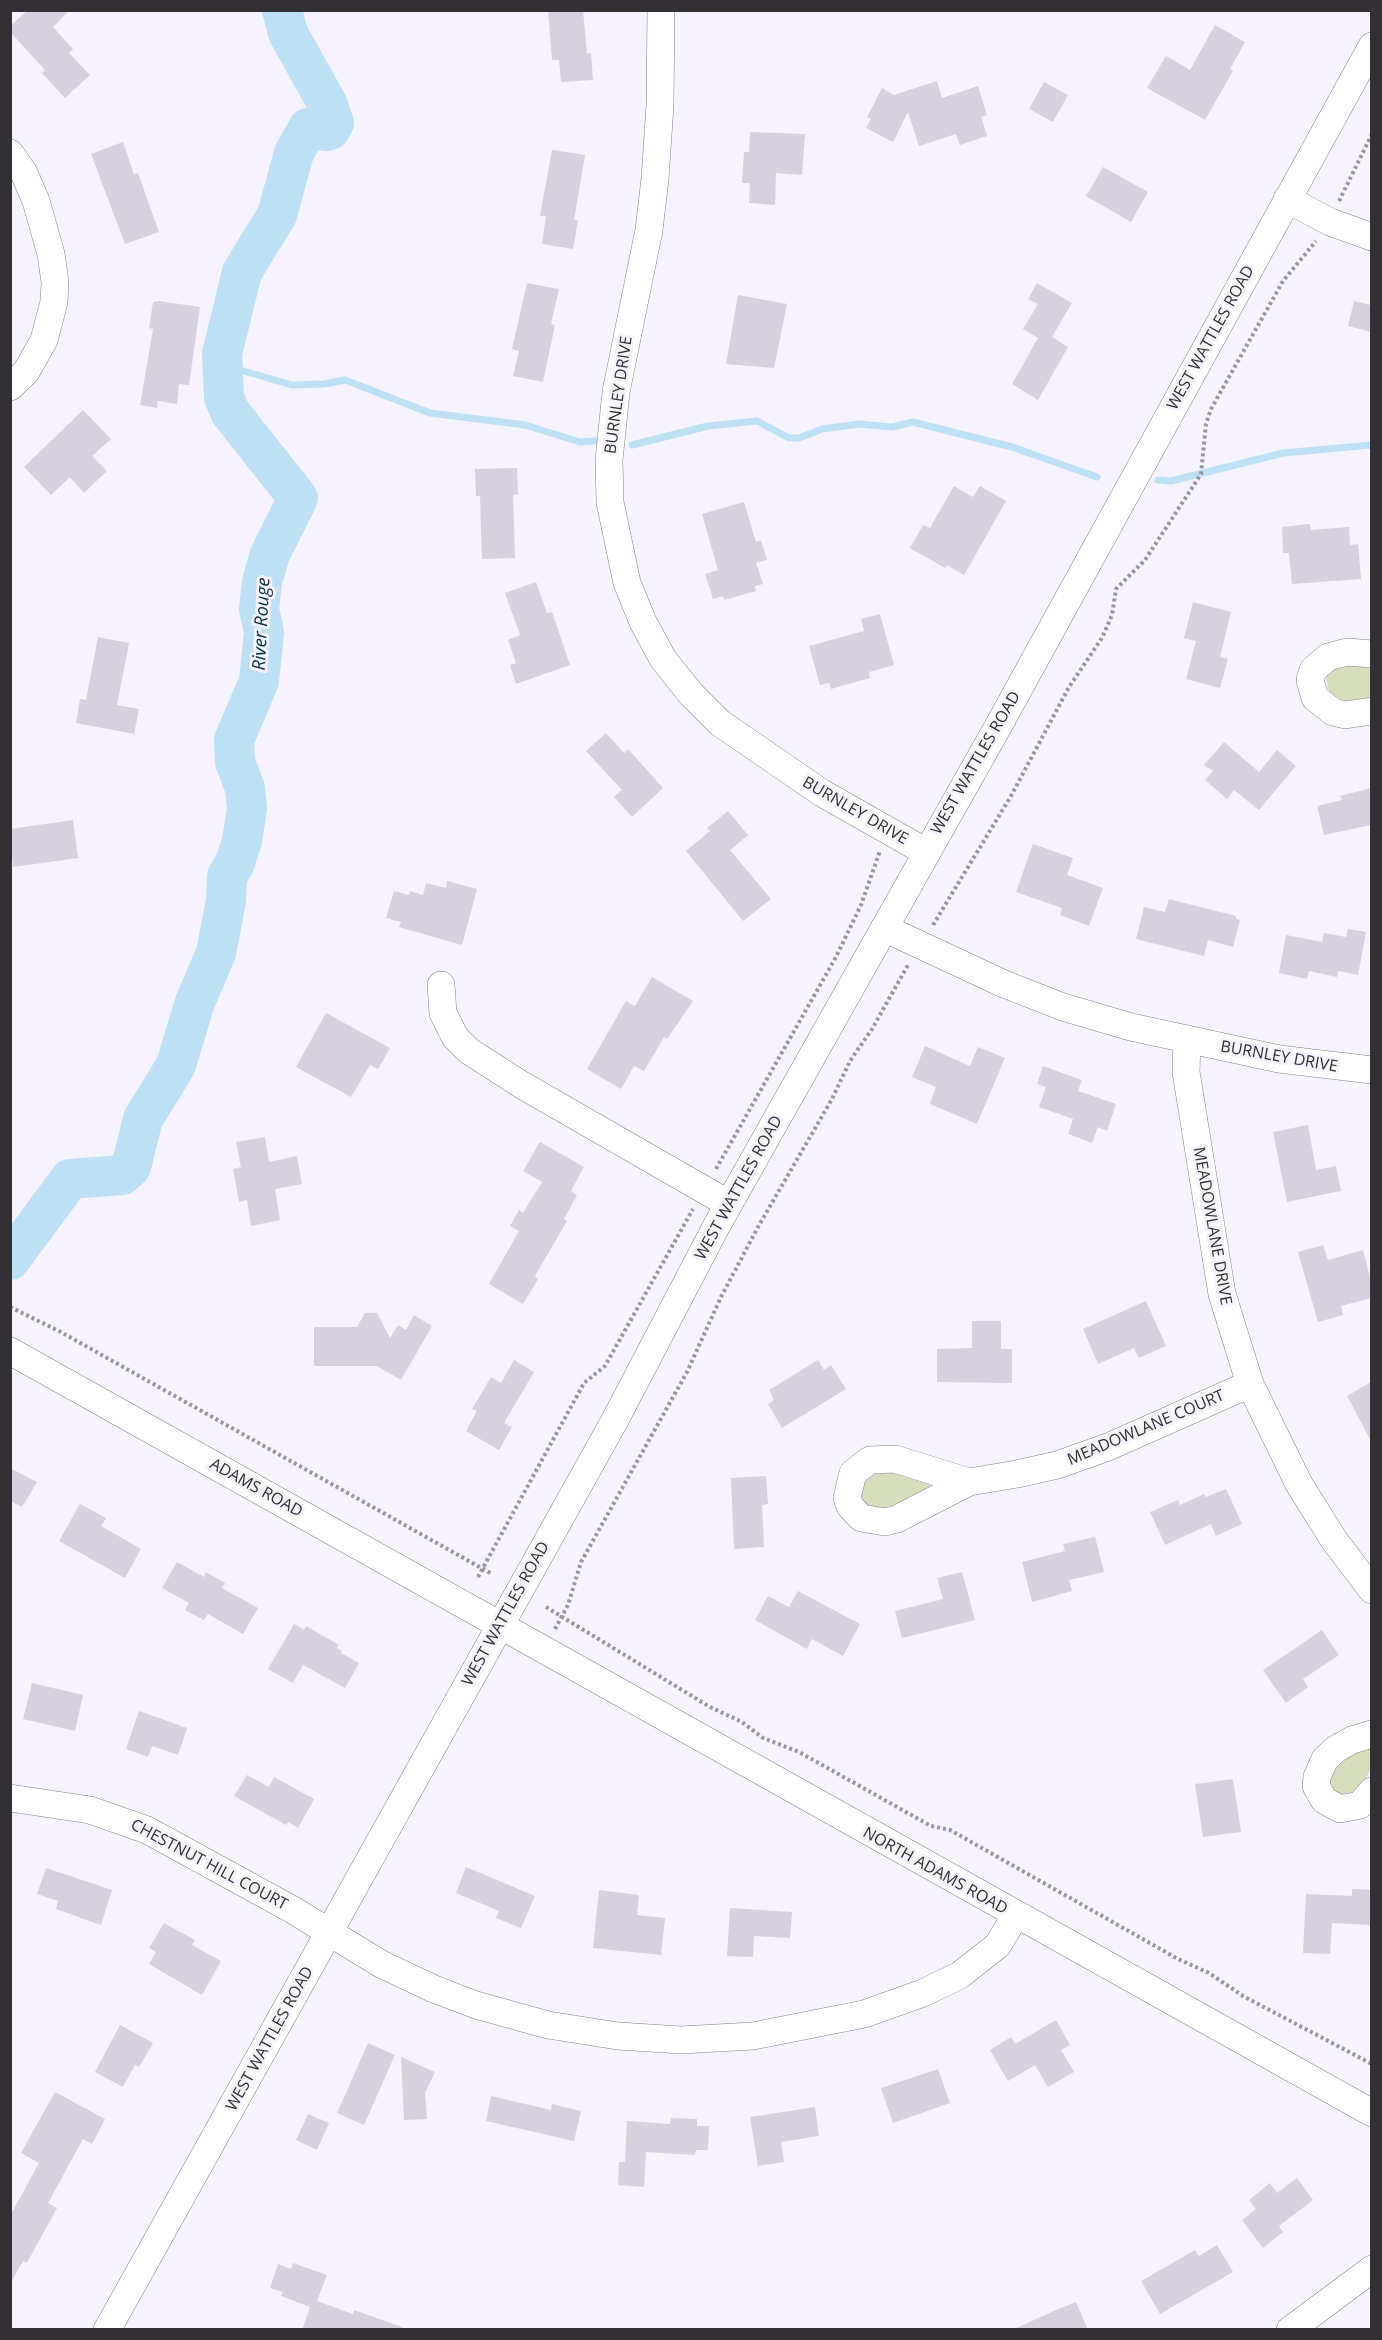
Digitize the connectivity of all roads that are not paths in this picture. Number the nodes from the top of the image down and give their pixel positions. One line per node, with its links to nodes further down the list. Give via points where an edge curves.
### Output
1 (661, 10): 9 (street, BURNLEY DRIVE, via 655,179 649,230 616,392 609,460 610,502 627,583 663,659 720,723 822,793)
2 (1371, 46): 4 (street, WEST WATTLES ROAD)
3 (10, 153): 6 (street, via 36,201 51,254 54,282 54,302 44,340 26,372)
4 (1287, 199): 5 (street, via 1330,222); 9 (street, WEST WATTLES ROAD)
5 (1371, 237)
6 (10, 387)
7 (1371, 654): 8 (street, via 1347,652 1328,657 1313,670 1310,680 1314,698 1333,712 1345,715)
8 (1371, 711)
9 (926, 852): 10 (street, WEST WATTLES ROAD)
10 (884, 928): 12 (street, BURNLEY DRIVE, via 947,959 1063,1006); 14 (street, WEST WATTLES ROAD)
11 (441, 985): 14 (street, via 443,1013 455,1037 469,1051)
12 (1187, 1040): 13 (street, BURNLEY DRIVE, via 1279,1059); 16 (street, MEADOWLANE DRIVE, via 1186,1072 1222,1294)
13 (1371, 1070)
14 (729, 1204): 19 (street, WEST WATTLES ROAD)
15 (12, 1352): 19 (street, ADAMS ROAD)
16 (1250, 1384): 17 (street, MEADOWLANE COURT, via 1078,1458); 18 (street, MEADOWLANE DRIVE, via 1299,1484)
17 (969, 1482)
18 (1371, 1590)
19 (500, 1627): 23 (street, NORTH ADAMS ROAD); 24 (street, WEST WATTLES ROAD)
20 (1371, 1734): 21 (street, via 1352,1740 1331,1754 1321,1768 1316,1786 1324,1800 1340,1809 1360,1805)
21 (1371, 1791)
22 (11, 1800): 24 (street, CHESTNUT HILL COURT, via 90,1810 147,1830)
23 (1015, 1916): 24 (street, CHESTNUT HILL COURT, via 999,1945 979,1962 941,1985 893,2004 777,2033 681,2040 587,2032 501,2013 411,1979); 25 (street, NORTH ADAMS ROAD)
24 (329, 1932): 27 (street, WEST WATTLES ROAD)
25 (1371, 2113)
26 (1371, 2269): 28 (street)
27 (107, 2330)
28 (1290, 2330)

